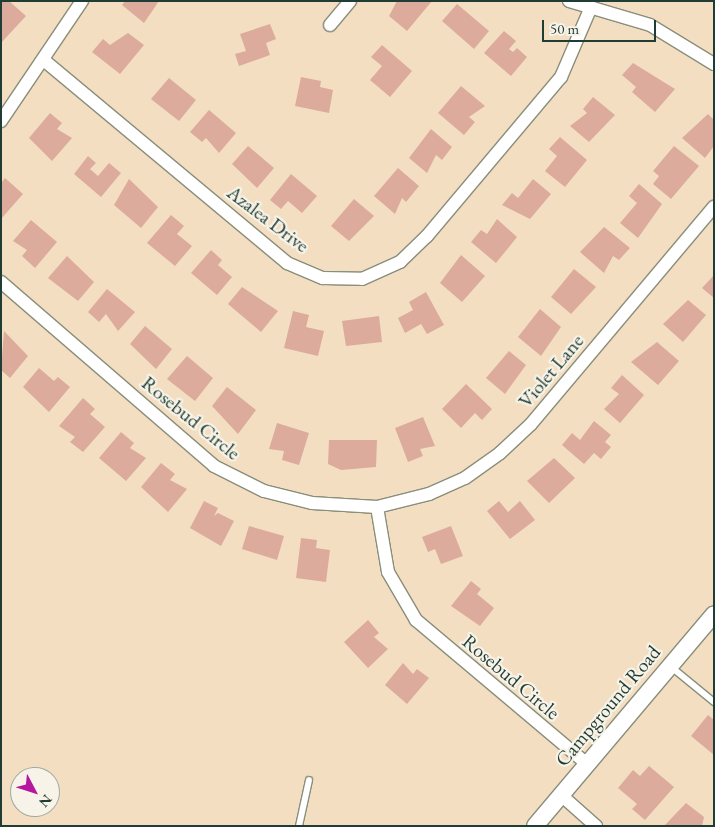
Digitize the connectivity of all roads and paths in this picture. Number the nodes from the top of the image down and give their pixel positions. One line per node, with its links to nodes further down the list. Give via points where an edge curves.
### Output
1 (82, 1): 6 (street)
2 (350, 1): 5 (street)
3 (569, 1): 4 (street)
4 (591, 7): 6 (street, Azalea Drive, via 562,77 453,206 400,262 362,278 323,278 287,263); 7 (street, via 650,25)
5 (330, 25)
6 (46, 62): 8 (street)
7 (714, 64)
8 (1, 121)
9 (714, 207): 11 (street, Violet Lane, via 531,424 500,453 465,478 429,494)
10 (1, 282): 11 (street, Rosebud Circle, via 214,466 264,491 312,503)
11 (377, 507): 15 (street, Rosebud Circle, via 388,572 416,620)
12 (714, 614): 13 (street, Campground Road)
13 (670, 666): 14 (lane); 15 (street, Campground Road)
14 (714, 702)
15 (587, 764): 17 (street, Campground Road)
16 (309, 780): 18 (lane)
17 (561, 795): 19 (street, Campground Road); 20 (street)
18 (299, 826)
19 (535, 826)
20 (596, 826)

